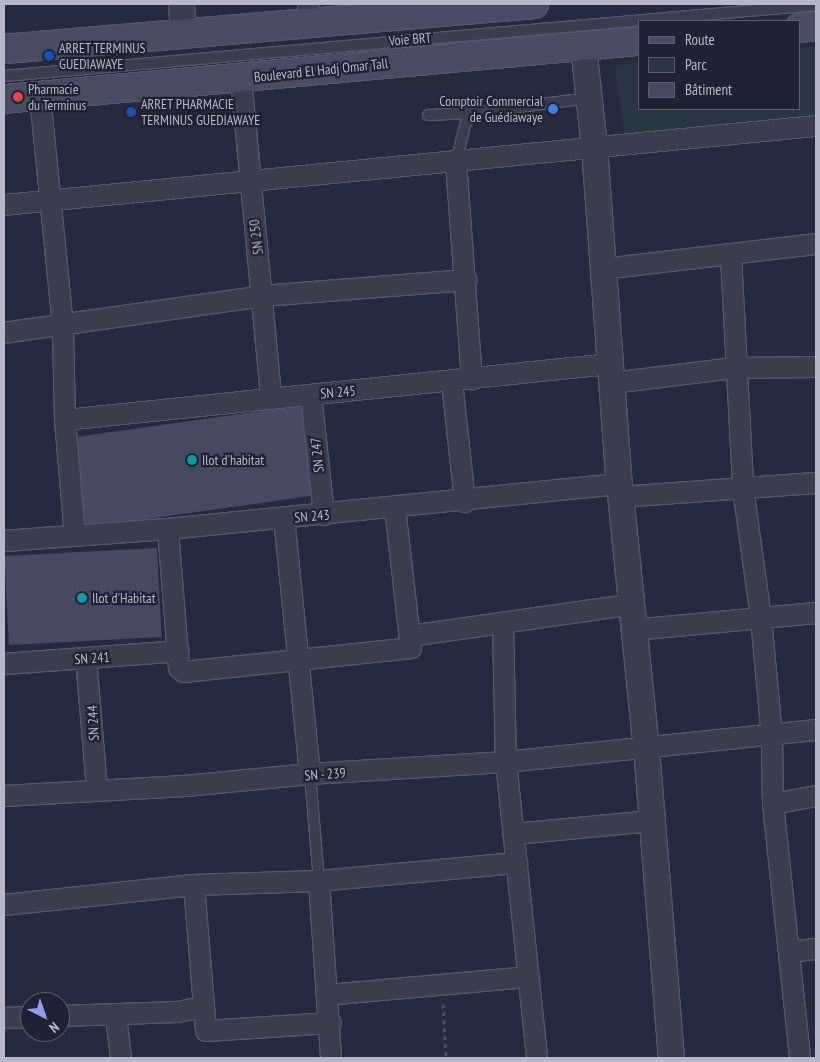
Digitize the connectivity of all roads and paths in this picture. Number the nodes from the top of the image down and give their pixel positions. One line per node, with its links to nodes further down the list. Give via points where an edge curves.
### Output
1 (180, 4): 9 (street)
2 (534, 4): 4 (main road)
3 (816, 5): 5 (lane, Voie BRT)
4 (309, 12): 9 (main road)
5 (644, 20)
6 (638, 21): 13 (lane, Voie BRT)
7 (816, 26): 8 (main road)
8 (800, 28)
9 (183, 32): 12 (main road)
10 (638, 41): 11 (main road, Boulevard El Hadj Omar Tall)
11 (583, 46): 14 (main road, Boulevard El Hadj Omar Tall); 16 (street)
12 (4, 49)
13 (4, 76)
14 (241, 78): 15 (main road, Boulevard El Hadj Omar Tall); 23 (street, SN 250)
15 (40, 96): 17 (main road, Boulevard El Hadj Omar Tall); 24 (street)
16 (590, 98): 18 (lane); 21 (street)
17 (4, 100)
18 (472, 113): 19 (lane); 22 (lane, via 465,125)
19 (428, 115)
20 (816, 126): 21 (street)
21 (594, 147): 22 (street); 28 (street)
22 (456, 162): 23 (street); 29 (street)
23 (250, 181): 24 (street); 30 (street, SN 250)
24 (51, 200): 25 (street); 31 (street)
25 (4, 204)
26 (816, 244): 27 (street)
27 (731, 256): 28 (street); 34 (street)
28 (603, 269): 35 (street)
29 (466, 280): 30 (street); 36 (street)
30 (263, 296): 31 (street); 38 (street, SN 250)
31 (64, 326): 32 (street); 39 (street)
32 (4, 333)
33 (816, 367): 34 (street, SN 245)
34 (735, 368): 35 (street, SN 245); 41 (street)
35 (611, 373): 36 (street, SN 245); 42 (street)
36 (462, 380): 37 (street, SN 245); 43 (street)
37 (311, 394): 38 (street, SN 245); 45 (street, SN 247)
38 (271, 397): 39 (street, SN 245)
39 (65, 420): 48 (street)
40 (816, 483): 41 (street, SN 243)
41 (743, 488): 42 (street, SN 243); 52 (street)
42 (620, 490): 43 (street, SN 243); 50 (street)
43 (465, 502): 44 (street, SN 243)
44 (395, 508): 45 (street, SN 243); 55 (street)
45 (324, 515): 46 (street, SN 243)
46 (284, 518): 47 (street, SN 243); 58 (street)
47 (168, 529): 48 (street, SN 243); 56 (street)
48 (75, 536): 49 (street, SN 243)
49 (4, 541)
50 (629, 606): 53 (street); 54 (street)
51 (816, 612): 52 (street)
52 (761, 618): 54 (street); 61 (street)
53 (503, 623): 55 (street); 63 (street)
54 (633, 630): 62 (street)
55 (410, 636): 58 (street, via 411,648)
56 (179, 651): 57 (street, SN 241); 58 (street, via 179,668 184,672)
57 (86, 658): 59 (street, SN 241); 65 (street, SN 244)
58 (297, 661): 64 (street)
59 (4, 664)
60 (816, 730): 61 (street, SN - 239)
61 (772, 736): 62 (street, SN - 239); 68 (street)
62 (646, 748): 63 (street, SN - 239); 69 (street)
63 (506, 762): 64 (street, SN - 239); 70 (street)
64 (310, 774): 65 (street, SN - 239, via 185,786); 72 (lane)
65 (97, 790): 66 (street, SN - 239)
66 (4, 796)
67 (816, 796): 68 (street)
68 (773, 804): 76 (street)
69 (652, 821): 70 (street); 90 (street)
70 (514, 834): 71 (street)
71 (517, 863): 72 (street); 77 (street)
72 (319, 881): 73 (street); 79 (street)
73 (194, 885): 74 (street); 80 (street)
74 (4, 905)
75 (816, 949): 76 (street)
76 (790, 952): 91 (street)
77 (528, 977): 78 (street); 89 (street)
78 (441, 983): 79 (street); 88 (path)
79 (327, 995): 85 (street)
80 (202, 1007): 82 (street); 85 (street, via 207,1032)
81 (70, 1016): 82 (street)
82 (116, 1016): 86 (street)
83 (20, 1017): 84 (street)
84 (4, 1018)
85 (331, 1024): 87 (street)
86 (121, 1058)
87 (331, 1058)
88 (446, 1058)
89 (537, 1058)
90 (671, 1058)
91 (800, 1058)

